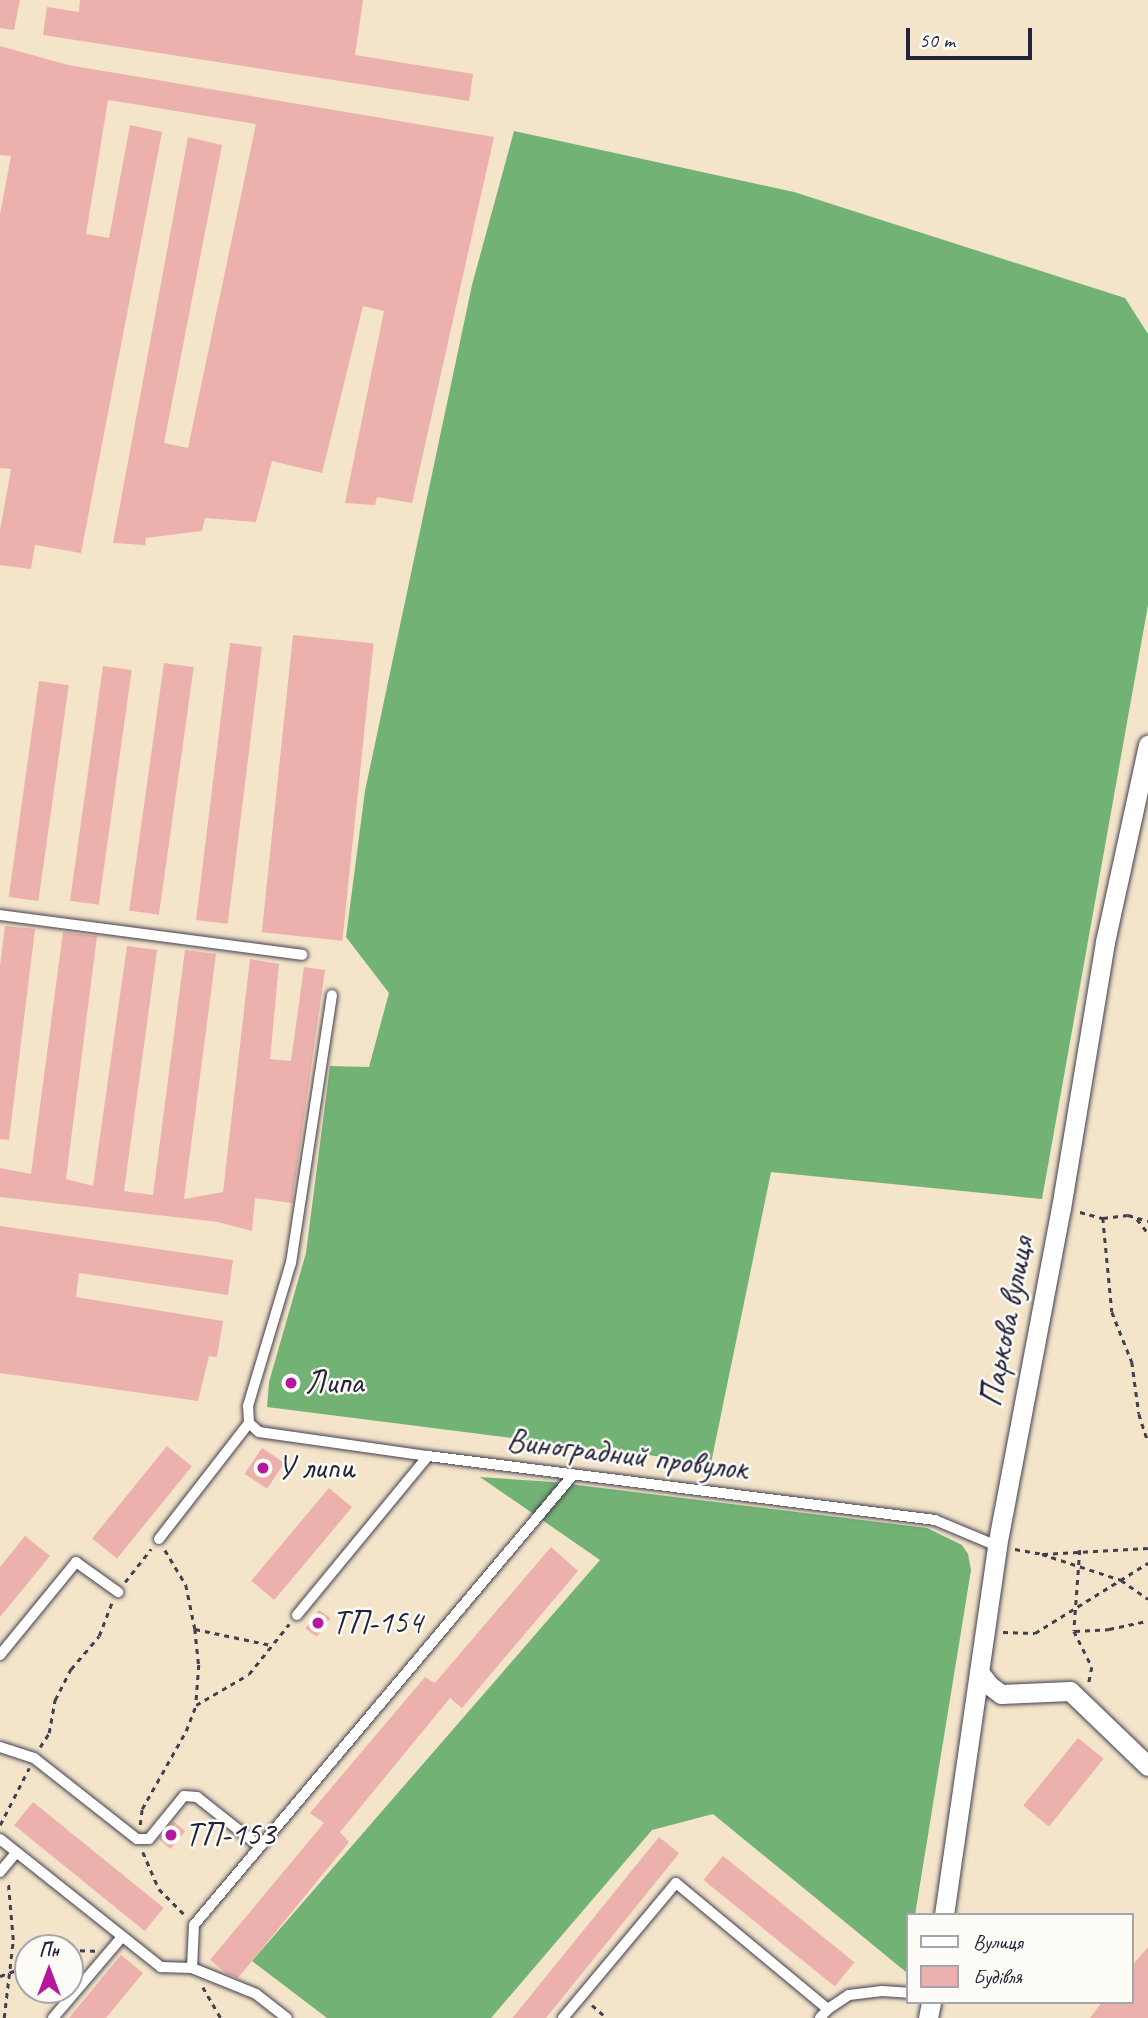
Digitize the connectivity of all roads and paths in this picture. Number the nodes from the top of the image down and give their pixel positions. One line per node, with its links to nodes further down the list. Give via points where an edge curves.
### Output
1 (1148, 745): 5 (street, Паркова вулиця, via 1105,942)
2 (0, 915): 3 (lane)
3 (302, 955)
4 (332, 995): 10 (lane, via 291,1263 248,1406)
5 (1061, 1208): 6 (path); 15 (street, Паркова вулиця)
6 (1102, 1217): 7 (path); 11 (path, via 1112,1312 1132,1362)
7 (1138, 1219): 8 (path); 9 (path)
8 (1148, 1221)
9 (1148, 1233)
10 (249, 1423): 12 (lane, Виноградний провулок, via 259,1432); 14 (lane)
11 (1148, 1442)
12 (428, 1456): 13 (lane, Виноградний провулок); 25 (lane)
13 (573, 1475): 15 (lane, Виноградний провулок, via 935,1520); 41 (lane)
14 (159, 1539): 22 (path); 27 (path, via 186,1585)
15 (996, 1546): 18 (path); 29 (street, Паркова вулиця)
16 (1148, 1548): 17 (path)
17 (1080, 1550): 18 (path); 20 (path)
18 (1042, 1554): 20 (path)
19 (1148, 1563): 21 (path)
20 (1080, 1569): 21 (path); 24 (path)
21 (1121, 1580): 23 (path); 24 (path)
22 (118, 1592): 31 (lane, via 76,1562); 36 (path, via 99,1636 71,1669 55,1700 49,1733)
23 (1148, 1599)
24 (1074, 1609): 28 (path); 29 (path, via 1035,1633)
25 (296, 1615): 30 (path)
26 (1148, 1621): 28 (path)
27 (195, 1629): 30 (path); 34 (path)
28 (1074, 1631): 33 (path, via 1092,1667 1089,1683)
29 (985, 1632): 32 (street, Паркова вулиця)
30 (272, 1645): 34 (path, via 249,1674)
31 (0, 1655)
32 (979, 1672): 33 (street, via 1001,1694); 44 (street, Паркова вулиця)
33 (1070, 1691): 37 (street)
34 (197, 1705): 40 (path, via 142,1810)
35 (0, 1747): 36 (lane)
36 (34, 1758): 38 (path); 40 (lane)
37 (1148, 1766)
38 (0, 1825)
39 (0, 1839): 42 (lane)
40 (137, 1839): 41 (lane, via 149,1839 184,1796 197,1797); 45 (path, via 159,1889)
41 (260, 1847): 45 (lane)
42 (16, 1853): 43 (lane); 46 (lane)
43 (3, 1868): 51 (path, via 13,1940)
44 (944, 1913)
45 (194, 1925): 49 (lane)
46 (121, 1938): 48 (lane); 49 (lane, via 160,1967)
47 (84, 1950): 48 (path)
48 (110, 1951): 57 (lane)
49 (192, 1968): 58 (path); 59 (lane, via 256,1994)
50 (14, 1971): 51 (path)
51 (9, 1973): 52 (path); 56 (path)
52 (0, 1976)
53 (906, 1993): 55 (lane, via 849,1995)
54 (582, 1996): 55 (lane, via 676,1883); 60 (lane); 61 (path)
55 (828, 2008): 62 (lane)
56 (4, 2018)
57 (53, 2018)
58 (221, 2018)
59 (287, 2018)
60 (564, 2018)
61 (607, 2018)
62 (820, 2018)

